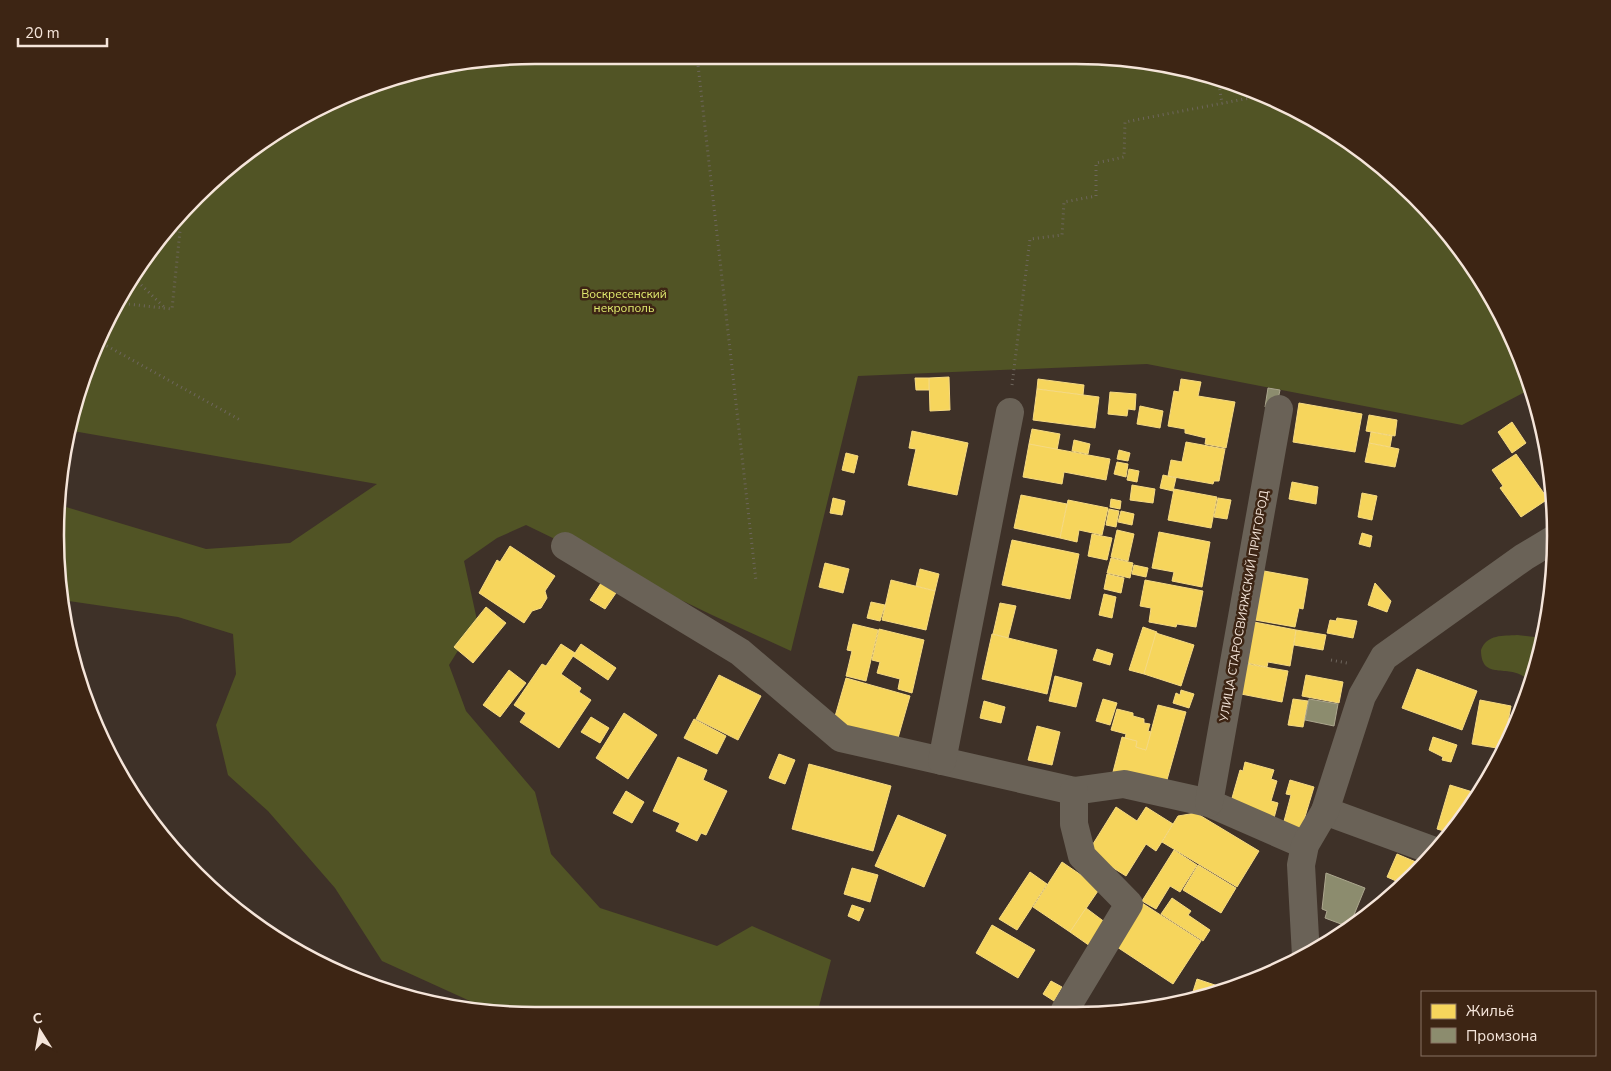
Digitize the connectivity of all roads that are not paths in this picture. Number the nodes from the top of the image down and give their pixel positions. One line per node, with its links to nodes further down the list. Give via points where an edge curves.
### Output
1 (1279, 408): 7 (street, УЛИЦА СТАРОСВИЯЖСКИЙ ПРИГОРОД)
2 (1010, 412): 5 (street)
3 (1547, 543): 8 (street, via 1384,657 1362,696)
4 (565, 546): 5 (street, via 740,652 841,738)
5 (942, 761): 6 (street)
6 (1074, 791): 7 (street, via 1124,784); 12 (street, via 1074,824 1082,856 1130,904)
7 (1209, 803): 9 (street)
8 (1325, 811): 9 (street); 10 (street)
9 (1306, 845): 11 (street, via 1301,865)
10 (1428, 849)
11 (1306, 947)
12 (1067, 1007)

